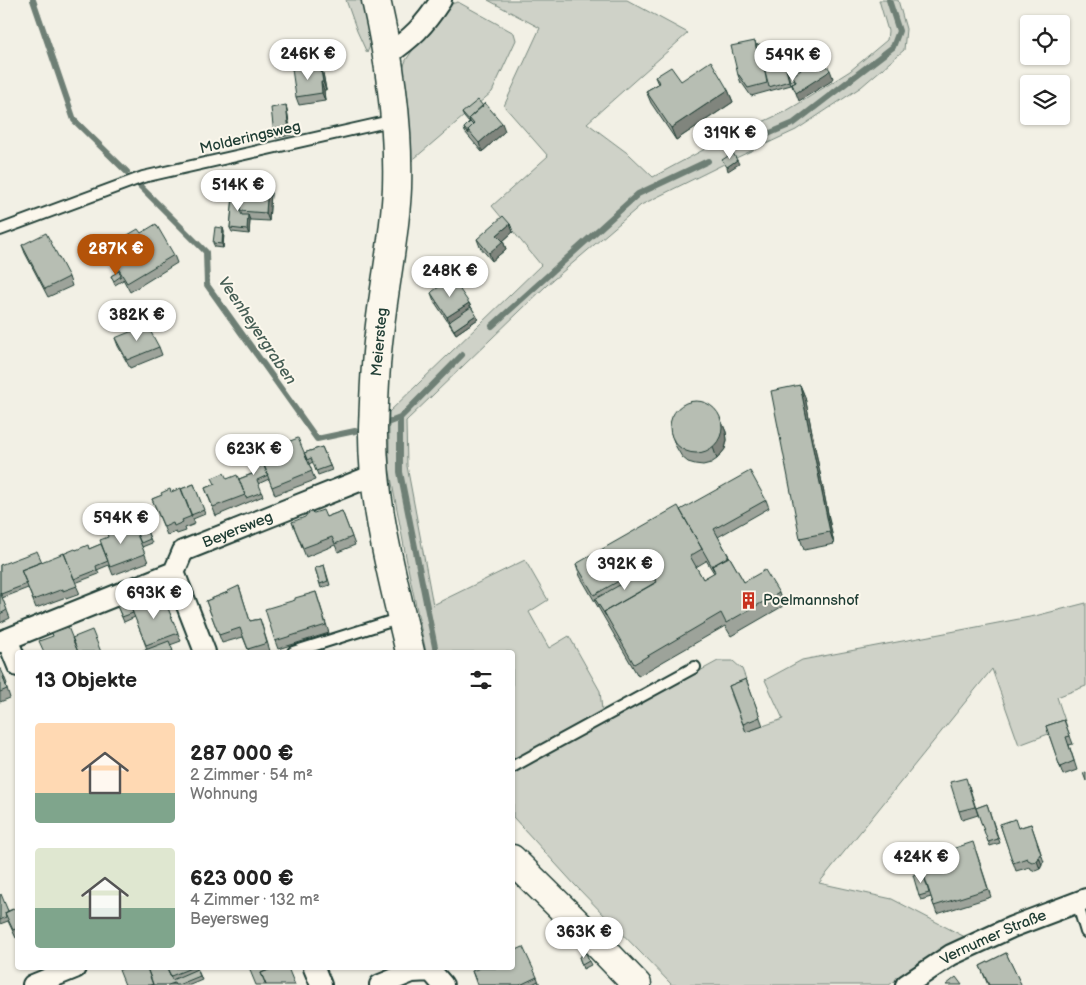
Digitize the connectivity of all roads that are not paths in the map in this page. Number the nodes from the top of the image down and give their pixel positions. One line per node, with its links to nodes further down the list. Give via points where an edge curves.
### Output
1 (376, 0): 3 (street, Meiersteg)
2 (441, 0): 3 (street, via 416,33)
3 (387, 55): 4 (street, Meiersteg)
4 (396, 120): 5 (lane, Molderingsweg, via 142,177); 6 (street, Meiersteg, via 396,198 378,336)
5 (0, 230)
6 (374, 475): 7 (street, Beyersweg, via 183,551); 8 (street, Meiersteg, via 383,534)
7 (174, 572): 9 (street); 10 (street)
8 (402, 618): 11 (lane); 12 (street, Meiersteg)
9 (3, 641): 13 (street)
10 (205, 650)
11 (298, 650)
12 (410, 650)
13 (15, 661)
14 (696, 667): 15 (lane)
15 (515, 765)
16 (515, 862): 25 (street)
17 (1081, 901): 18 (lane, via 1080,912); 26 (street, Vernumer Straße, via 951,955)
18 (1086, 932)
19 (315, 970): 22 (street)
20 (70, 975): 21 (street)
21 (33, 985)
22 (321, 985)
23 (380, 985): 24 (street, via 412,972 431,971)
24 (442, 985)
25 (637, 985)
26 (906, 985)

